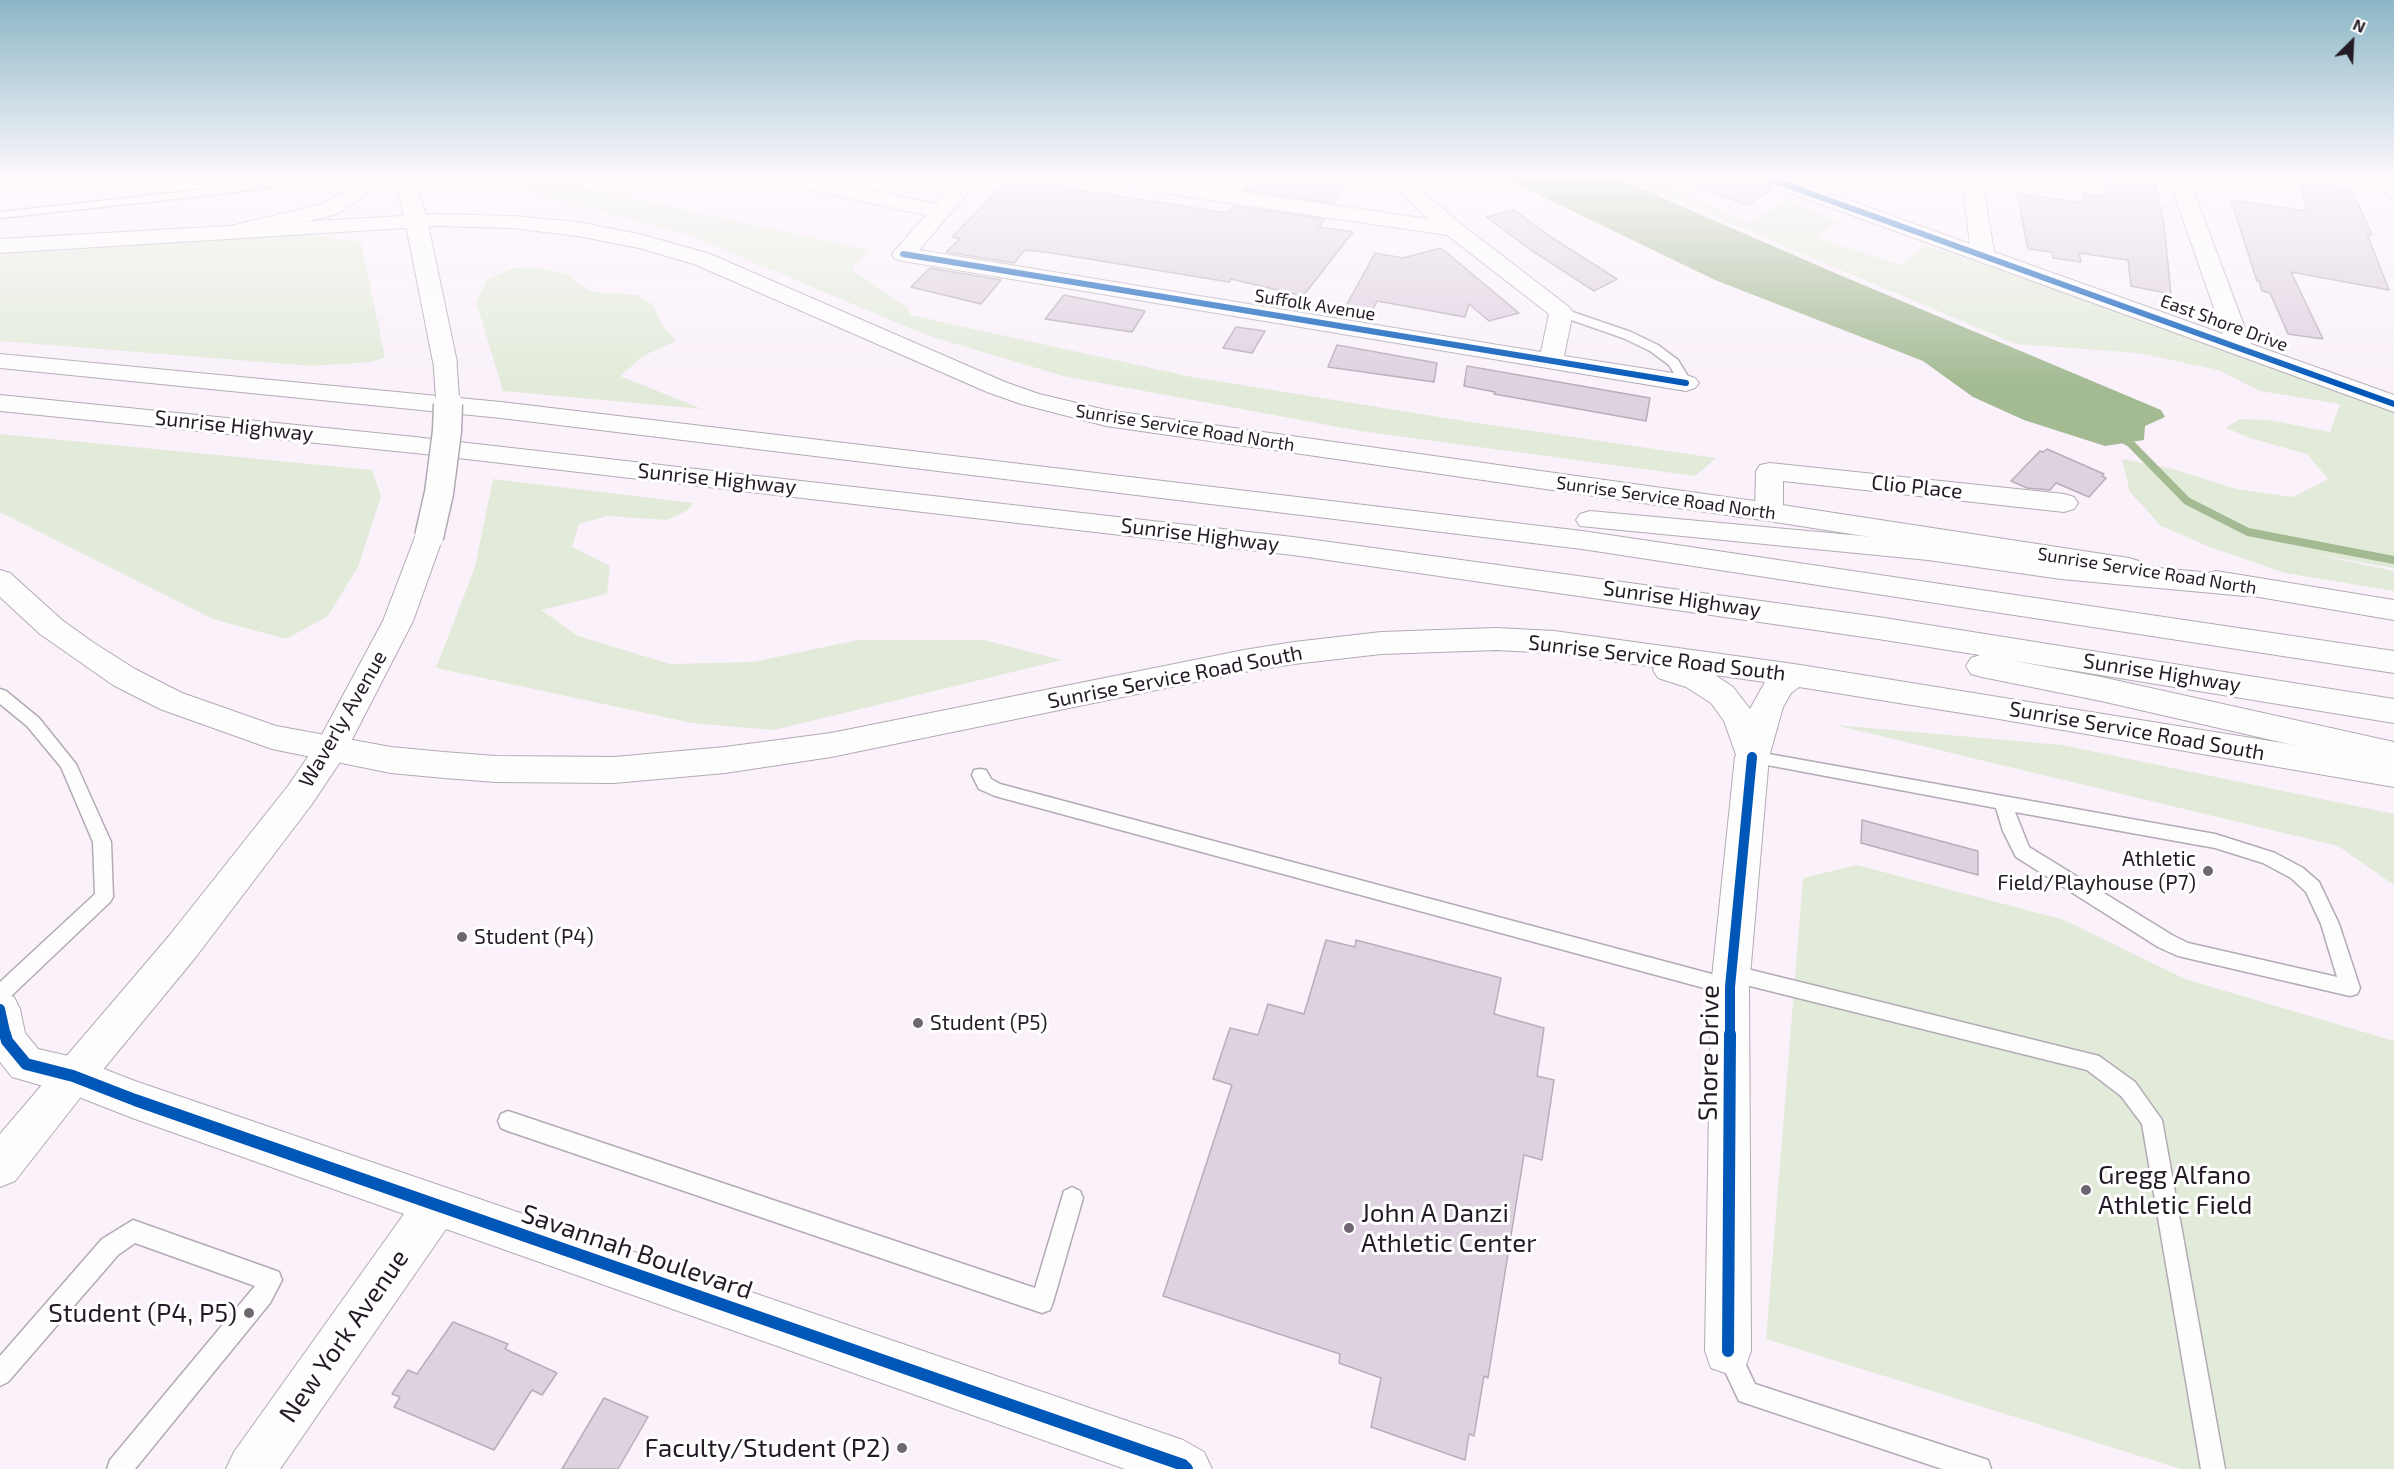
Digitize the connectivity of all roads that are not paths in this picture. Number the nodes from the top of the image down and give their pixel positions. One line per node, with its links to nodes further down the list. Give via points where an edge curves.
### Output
1 (422, 248): 28 (main road, Waverly Avenue, bridge, via 448,396 439,493 429,537 398,621)
2 (665, 248): 18 (main road, Sunrise Service Road North, via 733,271 996,387 1106,418)
3 (909, 248): 12 (main road, Suffolk Avenue, via 903,254)
4 (1479, 248): 9 (main road)
5 (1965, 248): 8 (main road, East Shore Drive)
6 (1982, 248): 8 (main road)
7 (2204, 248): 10 (main road)
8 (1983, 254): 10 (main road, East Shore Drive)
9 (1561, 312): 12 (main road); 13 (lane, via 1654,348 1674,363)
10 (2240, 346): 15 (main road, East Shore Drive)
11 (0, 361): 16 (main road, Sunrise Highway, via 501,410)
12 (1551, 361): 13 (main road, Suffolk Avenue)
13 (1686, 383)
14 (0, 403): 21 (main road, Sunrise Highway, via 426,446 1112,524)
15 (2394, 404)
16 (1112, 482): 20 (main road, via 1477,509 1928,551 2061,569); 24 (main road, Sunrise Highway, via 1582,540)
17 (2064, 503): 18 (main road, Clio Place, via 1770,471)
18 (1768, 512): 20 (main road, Sunrise Service Road North)
19 (0, 580): 28 (main road, Sunrise Service Road South, via 59,633 124,677 219,719 273,738)
20 (2245, 586): 22 (main road, Sunrise Service Road North)
21 (1675, 598): 27 (main road, Sunrise Highway); 29 (main road)
22 (2394, 610)
23 (1554, 642): 25 (main road, Sunrise Service Road South); 28 (main road, Sunrise Service Road South, via 1435,640 1304,652 831,745 672,766 614,770 496,769); 30 (main road, via 1678,672 1710,685 1739,718)
24 (2394, 662)
25 (1794, 675): 30 (main road, via 1780,685 1767,705); 31 (main road, Sunrise Service Road South)
26 (0, 695): 35 (lane, via 33,722 69,764 102,842 104,897)
27 (2394, 711)
28 (330, 750): 37 (main road, Waverly Avenue, via 226,892)
29 (2394, 755)
30 (1752, 757): 33 (lane); 34 (main road, Shore Drive)
31 (2394, 774)
32 (980, 775): 34 (lane, via 994,789)
33 (2003, 802): 33 (lane, via 2215,841 2288,868 2313,887 2330,924 2350,987 2196,952 2165,941 2022,852)
34 (1731, 980): 42 (main road, Shore Drive); 48 (lane, via 2092,1062 2128,1089 2152,1120)
35 (0, 994)
36 (0, 1009): 37 (main road, Savannah Boulevard, via 7,1041 26,1064)
37 (73, 1076): 39 (main road, Waverly Avenue); 41 (main road, Savannah Boulevard)
38 (508, 1121): 40 (lane, via 1042,1302)
39 (0, 1167)
40 (1072, 1198)
41 (438, 1204): 45 (main road, New York Avenue); 46 (main road, Savannah Boulevard)
42 (1728, 1351): 47 (lane, via 1747,1393)
43 (0, 1374): 44 (lane, via 110,1247 133,1231 271,1280)
44 (119, 1469)
45 (251, 1469)
46 (1187, 1469)
47 (1979, 1469)
48 (2213, 1469)

